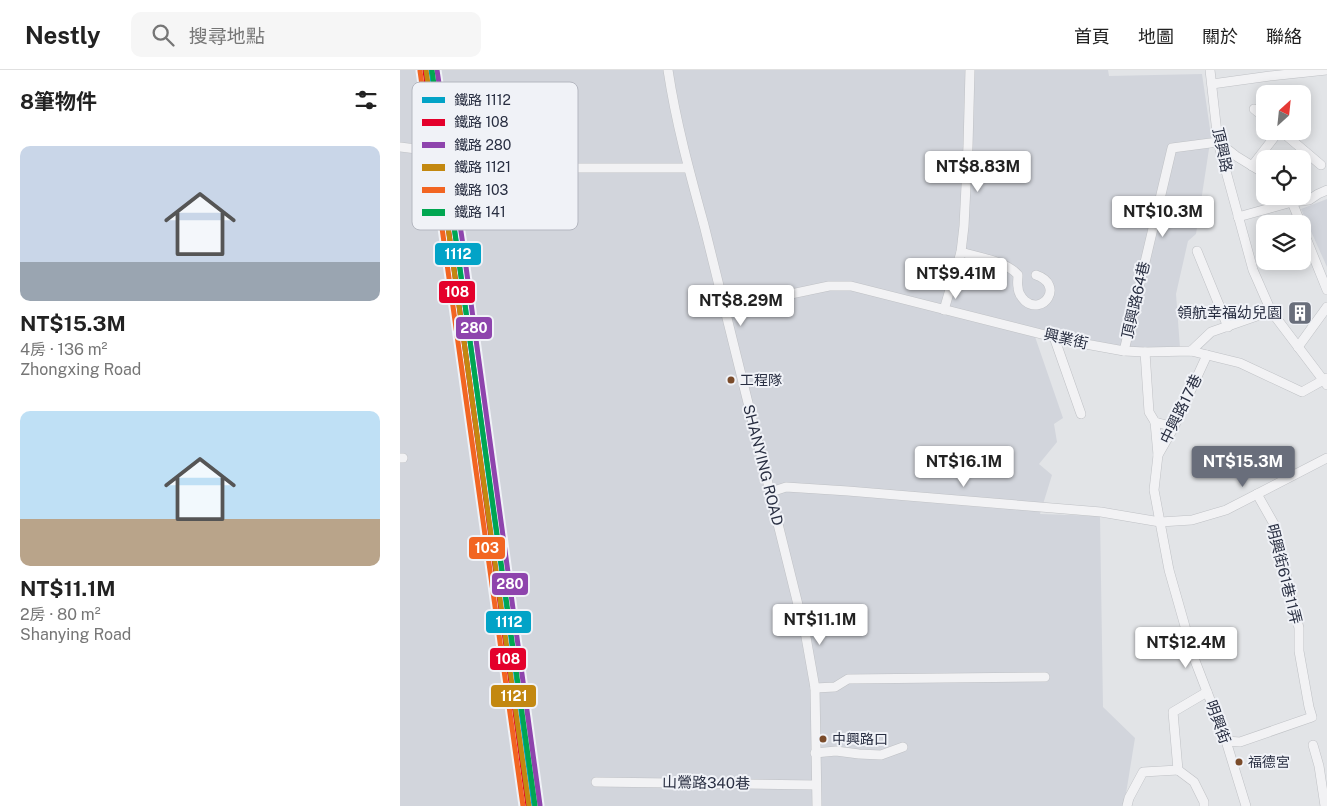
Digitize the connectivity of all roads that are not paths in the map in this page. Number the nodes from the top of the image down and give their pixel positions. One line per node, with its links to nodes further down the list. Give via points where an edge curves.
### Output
1 (668, 70): 13 (street, SHANYING ROAD)
2 (970, 70): 21 (street)
3 (1210, 70): 6 (street, 頂興路)
4 (1327, 70): 5 (street)
5 (1270, 73): 6 (street)
6 (1212, 84): 9 (street, 頂興路)
7 (1273, 140): 11 (street)
8 (1291, 140): 10 (street)
9 (1218, 142): 11 (street); 18 (street, 頂興路); 31 (street, 頂興路64巷, via 1172,148)
10 (1321, 165)
11 (1252, 166): 14 (street)
12 (578, 168): 13 (street)
13 (688, 168): 25 (street, SHANYING ROAD)
14 (1256, 169)
15 (1327, 190): 16 (street)
16 (1311, 199)
17 (1272, 205): 18 (street)
18 (1238, 217): 27 (street, 頂興路, via 1253,270)
19 (1311, 250): 23 (street)
20 (1197, 251): 28 (street)
21 (961, 252): 22 (street, via 1013,270 1018,275 1021,298 1035,306 1043,303 1051,290 1050,284); 26 (street)
22 (1036, 274)
23 (1327, 290)
24 (1327, 307): 30 (street)
25 (725, 308): 26 (street, 興業街, via 829,286 851,286); 42 (street, SHANYING ROAD)
26 (944, 310): 29 (street, 興業街)
27 (1271, 311): 28 (street); 30 (street, 頂興路)
28 (1228, 327): 32 (street, via 1211,332)
29 (1054, 337): 31 (street, 興業街); 37 (street)
30 (1298, 347): 35 (street, 頂興路)
31 (1124, 351): 33 (street, 興業街)
32 (1191, 351): 33 (street, 興業街); 34 (street, 興業街)
33 (1146, 352): 38 (street, via 1149,412)
34 (1207, 355): 35 (street, 興業街, via 1240,363 1302,392); 39 (street, 中興路17巷)
35 (1326, 381): 36 (street, 頂興路)
36 (1327, 390)
37 (1081, 414)
38 (1155, 422): 39 (street); 40 (street)
39 (1174, 427): 40 (street, 中興路17巷)
40 (1158, 455): 44 (street, 中興路17巷, via 1154,490)
41 (1327, 458): 43 (street)
42 (771, 492): 44 (street, via 786,486 1100,512); 46 (street, SHANYING ROAD)
43 (1257, 494): 44 (street, via 1226,510 1192,520); 48 (street, 明興街61巷11弄, via 1274,524 1299,628 1299,651 1312,717 1240,742)
44 (1160, 522): 47 (street, 明興街, via 1169,570 1194,658)
45 (1045, 677): 46 (street, via 848,679 835,687)
46 (815, 688): 51 (street, SHANYING ROAD)
47 (1208, 692): 48 (street, 明興街); 52 (street, via 1173,712)
48 (1226, 741): 59 (street, 明興街)
49 (1313, 745): 55 (street)
50 (903, 746): 51 (street, via 881,754)
51 (816, 753): 54 (street, SHANYING ROAD)
52 (1178, 770): 57 (street, via 1143,772); 58 (street, via 1194,782)
53 (596, 782): 54 (street, 山鶯路340巷)
54 (816, 785): 56 (street, SHANYING ROAD)
55 (1324, 804): 60 (street)
56 (816, 806)
57 (1127, 806)
58 (1204, 806)
59 (1246, 806)
60 (1314, 806)

